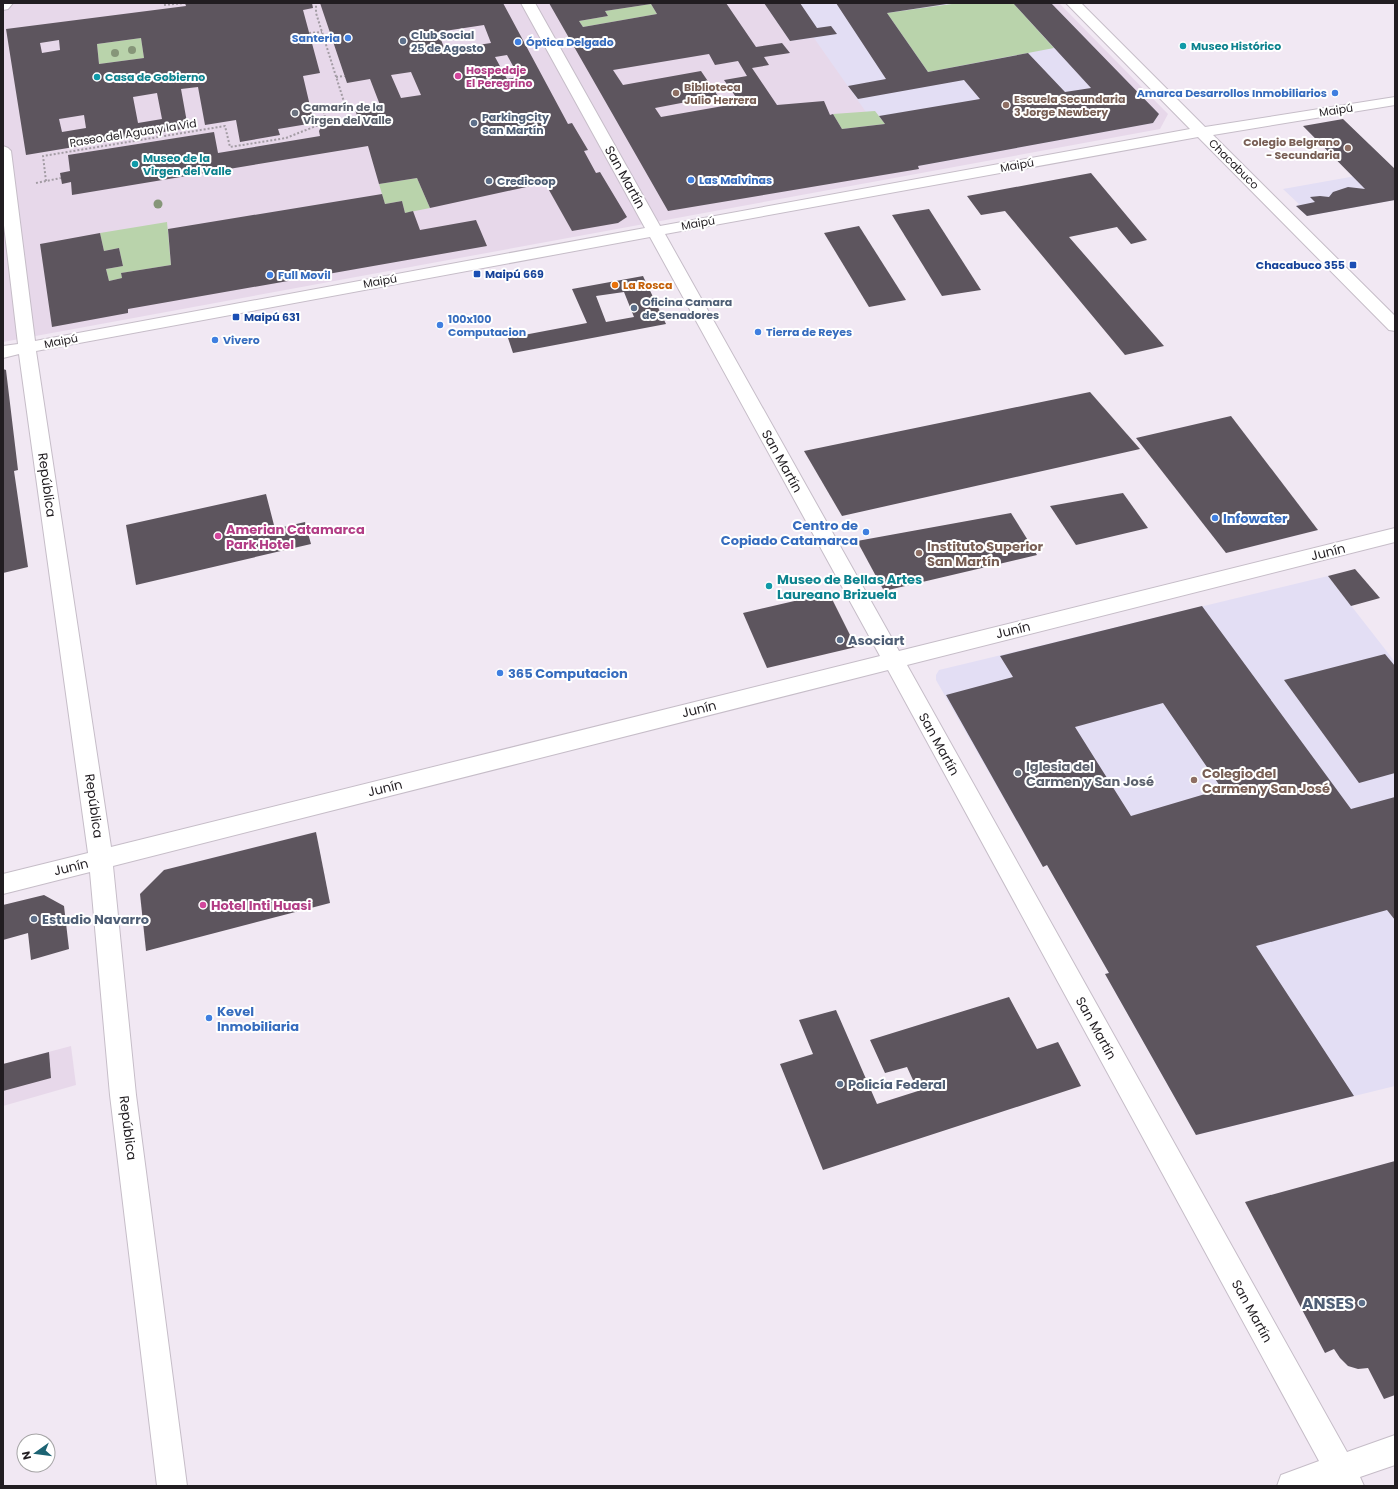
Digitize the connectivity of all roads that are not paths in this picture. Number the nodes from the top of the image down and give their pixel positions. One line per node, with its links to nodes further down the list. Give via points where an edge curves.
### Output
1 (6, 3): 4 (street)
2 (528, 3): 8 (street, San Martín)
3 (1073, 3): 6 (street, Chacabuco)
4 (3, 6)
5 (1395, 101): 6 (street, Maipú)
6 (1201, 132): 8 (street, Maipú); 9 (street, Chacabuco)
7 (3, 151): 10 (street, República)
8 (655, 231): 10 (street, Maipú); 13 (street, San Martín)
9 (1395, 326)
10 (27, 348): 11 (street, Maipú); 14 (street, República)
11 (3, 352)
12 (1395, 535): 13 (street, Junín)
13 (893, 660): 14 (street, Junín); 17 (street, San Martín)
14 (101, 860): 15 (street, Junín); 18 (street, República, via 124,1095)
15 (3, 884)
16 (1395, 1450): 17 (street)
17 (1344, 1477): 19 (street)
18 (172, 1486)
19 (1292, 1486)

